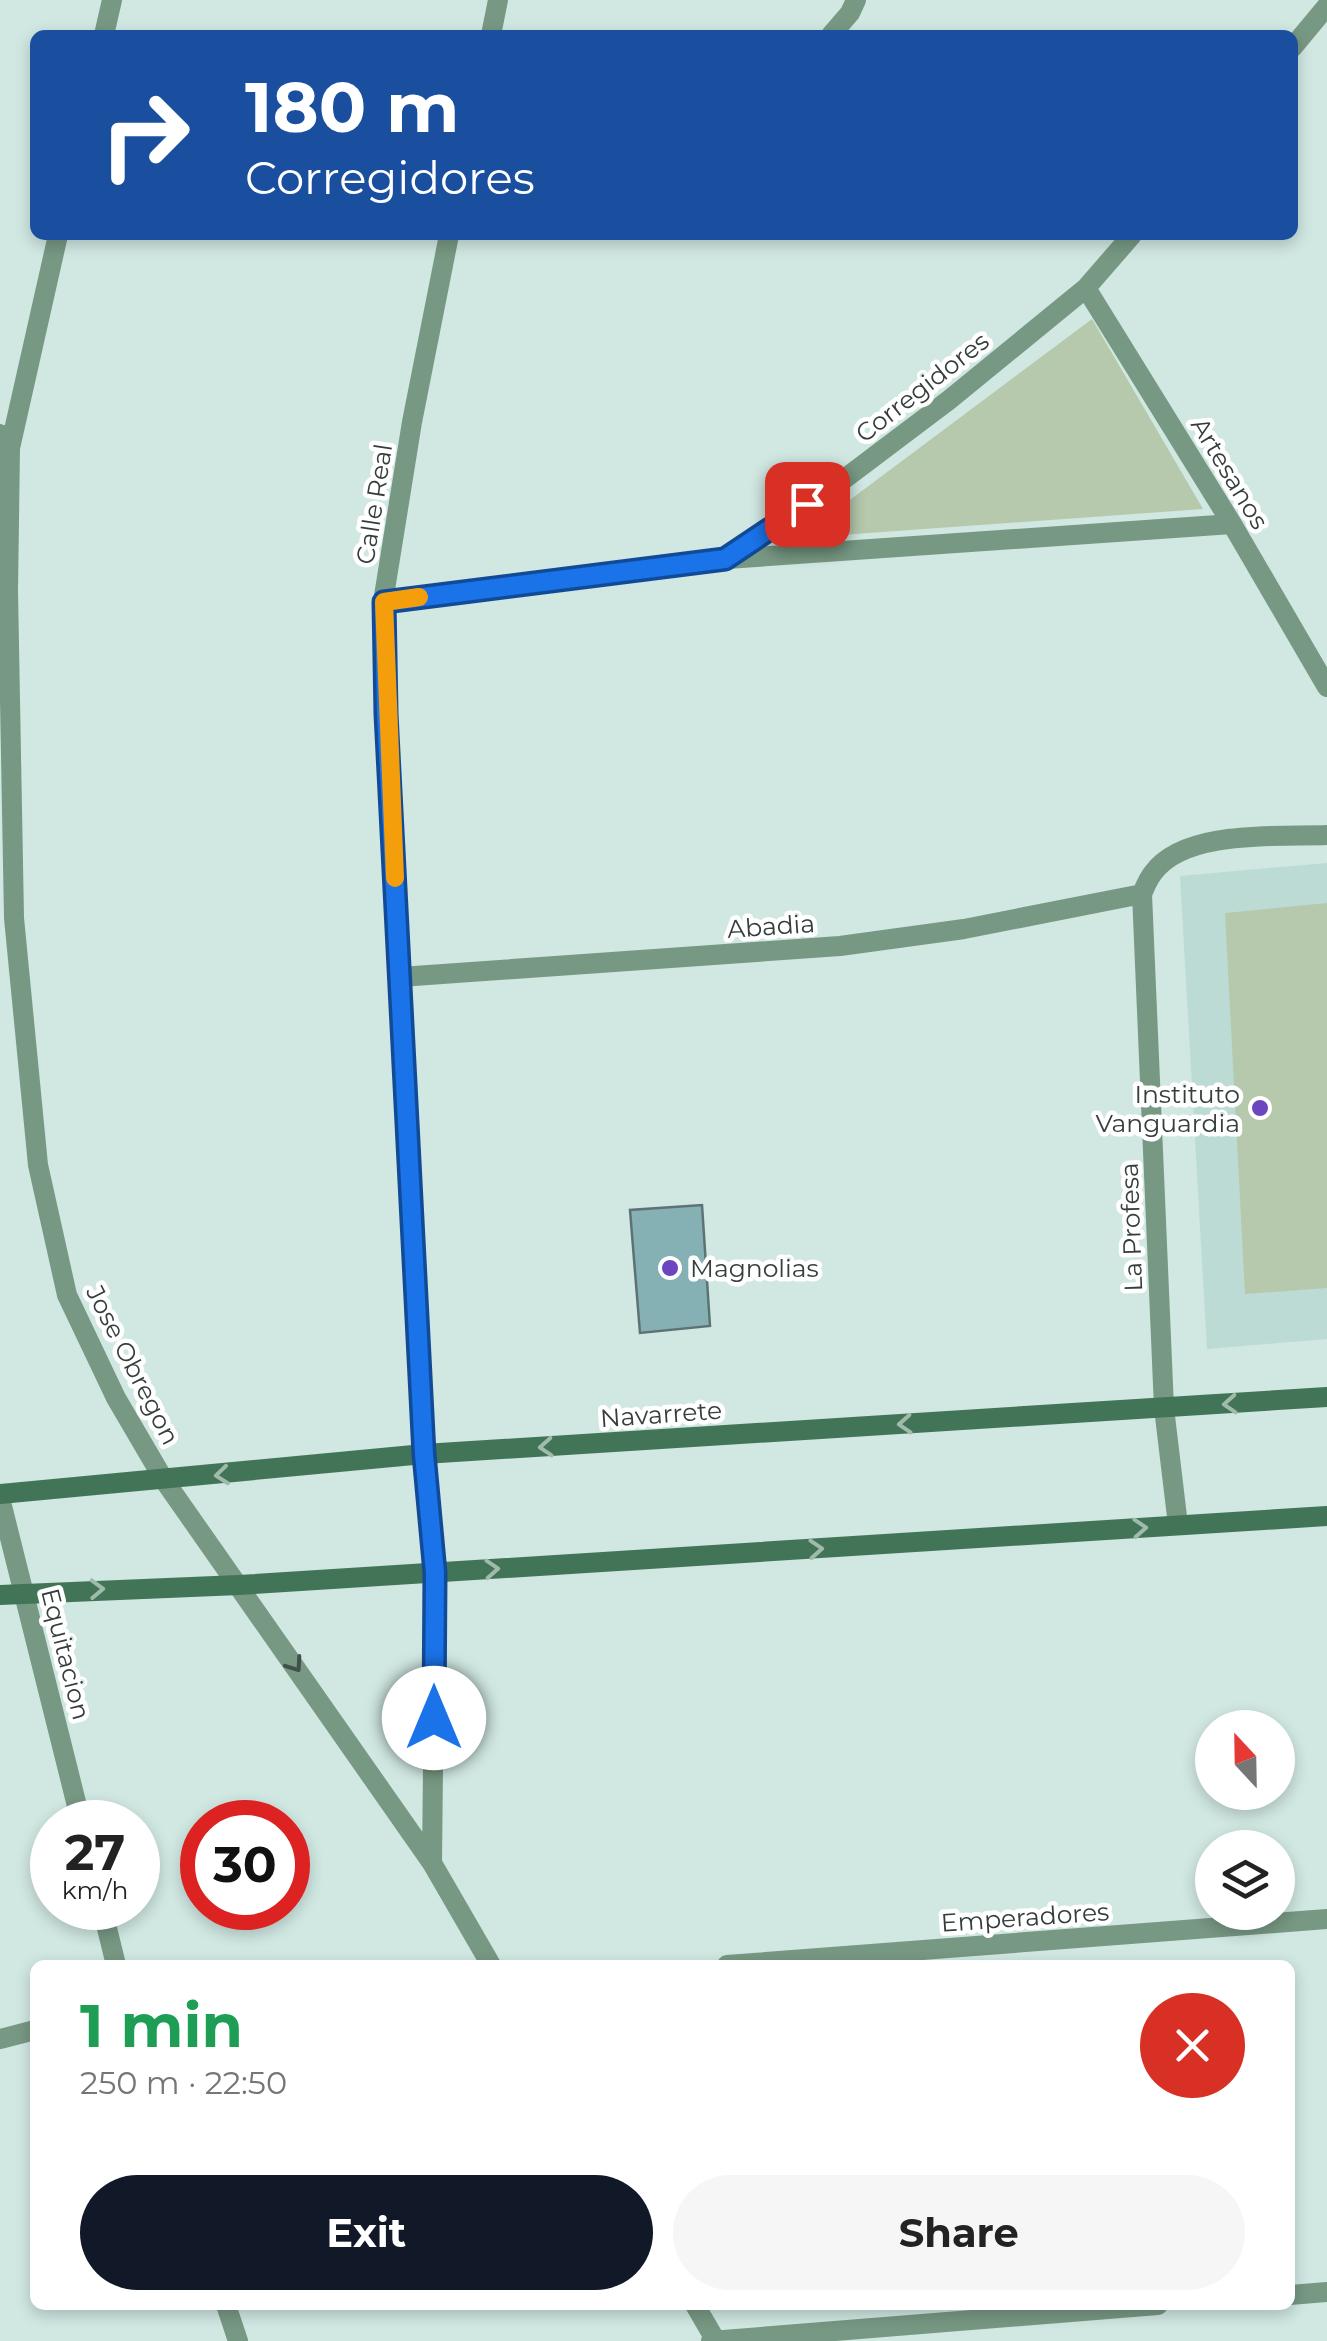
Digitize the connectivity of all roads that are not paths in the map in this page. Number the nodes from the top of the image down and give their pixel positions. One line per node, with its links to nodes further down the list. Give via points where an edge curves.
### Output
1 (112, 0): 5 (street)
2 (498, 0): 6 (street)
3 (856, 0): 7 (street)
4 (1327, 6): 8 (street)
5 (105, 30)
6 (491, 30)
7 (835, 30)
8 (1298, 41)
9 (57, 240): 13 (street, Jose Obregon)
10 (447, 240): 16 (street, Calle Real)
11 (1128, 240): 12 (street, Corregidores)
12 (1086, 288): 14 (street, Artesanos); 15 (street, Corregidores, via 935,411)
13 (5, 442): 20 (street, Jose Obregon)
14 (1232, 524): 15 (street, Corregidores); 17 (street, Artesanos)
15 (725, 559): 16 (street, Corregidores)
16 (384, 602): 21 (street, Calle Real)
17 (1327, 686)
18 (1327, 835): 19 (street, via 1226,839 1180,850 1154,870)
19 (1142, 894): 21 (street, Abadia, via 840,946); 23 (street, La Profesa)
20 (7, 918): 25 (street, Jose Obregon, via 38,1165 67,1295)
21 (400, 977): 24 (street, Calle Real)
22 (1327, 1397): 23 (main road, Navarrete, one-way to 23)
23 (1164, 1408): 24 (main road, Navarrete, one-way to 24); 28 (street, La Profesa)
24 (424, 1454): 25 (main road, Navarrete, one-way to 25); 29 (street, Calle Real)
25 (164, 1480): 26 (main road, Navarrete); 30 (street, Jose Obregon)
26 (0, 1496): 31 (street, Equitacion)
27 (1327, 1516): 28 (main road)
28 (1178, 1526): 29 (main road, one-way to 28)
29 (435, 1573): 30 (main road); 34 (street, Calle Real)
30 (239, 1585): 31 (main road, one-way to 30); 34 (street, Jose Obregon, one-way to 34)
31 (25, 1592): 32 (main road); 33 (street, Equitacion)
32 (0, 1595)
33 (76, 1800)
34 (432, 1863): 38 (street, Jose Obregon)
35 (1327, 1920): 39 (street, Emperadores)
36 (107, 1930): 37 (street)
37 (115, 1960)
38 (488, 1960)
39 (794, 1960)
40 (30, 2031): 41 (street)
41 (0, 2039)
42 (1327, 2292): 43 (street)
43 (1295, 2294)
44 (228, 2310): 47 (street)
45 (698, 2310): 48 (street)
46 (1096, 2310): 48 (street)
47 (238, 2341)
48 (714, 2341)

